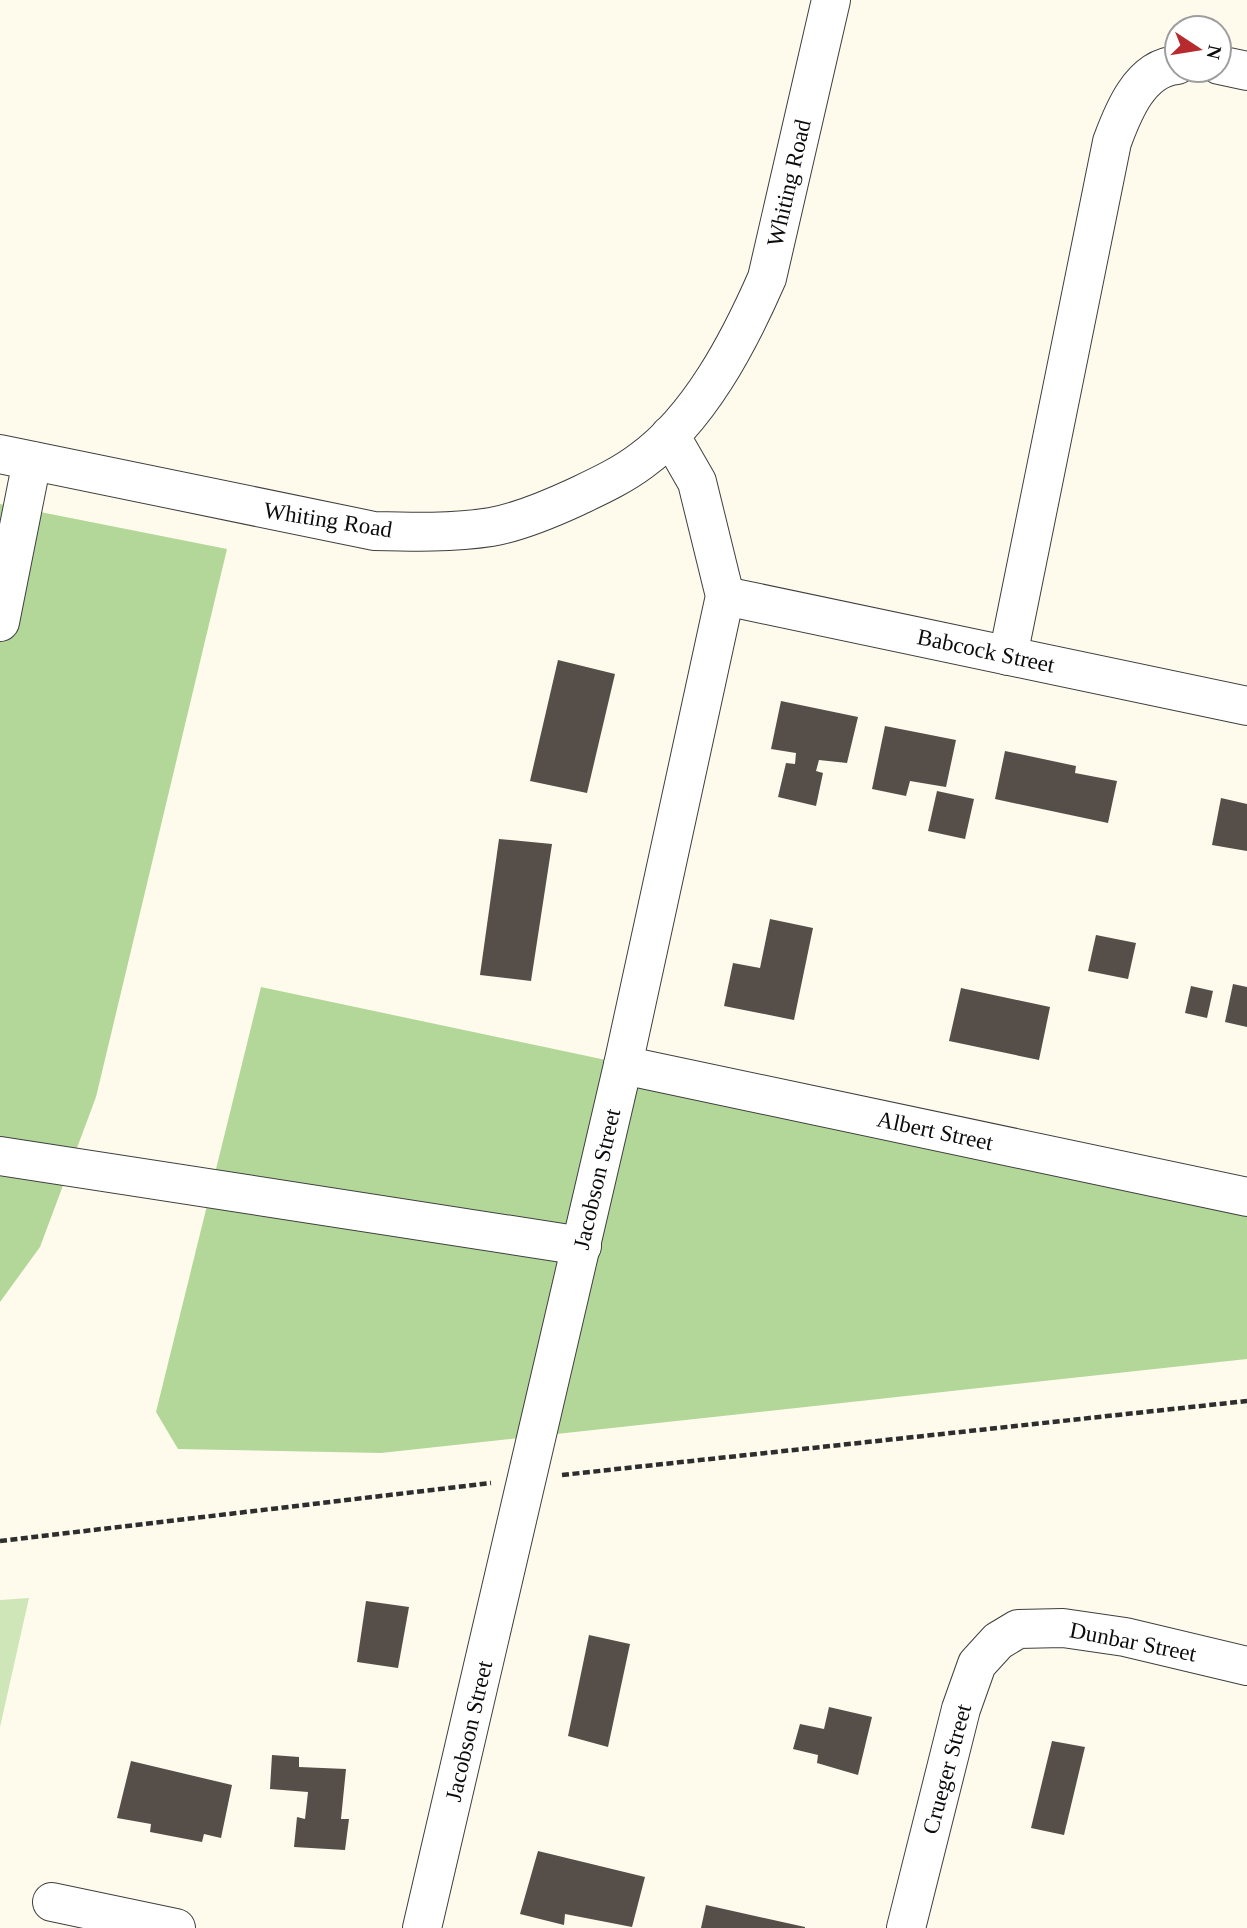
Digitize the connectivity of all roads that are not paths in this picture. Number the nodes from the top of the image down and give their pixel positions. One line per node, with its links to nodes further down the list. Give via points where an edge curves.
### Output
1 (831, 0): 3 (street, Whiting Road, via 767,278 732,351)
2 (1163, 68): 7 (street, via 1143,82 1124,110 1112,142)
3 (670, 435): 4 (street, Whiting Road, via 608,483 558,506 494,527 434,532 374,531); 5 (street, Jacobson Street, via 697,482)
4 (16, 457): 6 (street)
5 (725, 596): 7 (street, Babcock Street); 9 (street, Jacobson Street)
6 (0, 622)
7 (1008, 656): 8 (street, Babcock Street)
8 (1247, 706)
9 (624, 1065): 11 (street, Albert Street); 12 (street, Jacobson Street)
10 (0, 1156): 12 (street)
11 (1247, 1196)
12 (582, 1246): 17 (street, Jacobson Street)
13 (1018, 1629): 14 (street, Dunbar Street, via 1063,1628 1125,1637); 18 (street, Crueger Street, via 998,1641 977,1664 961,1709)
14 (1247, 1666)
15 (52, 1902): 16 (street)
16 (176, 1928)
17 (422, 1928)
18 (906, 1928)

